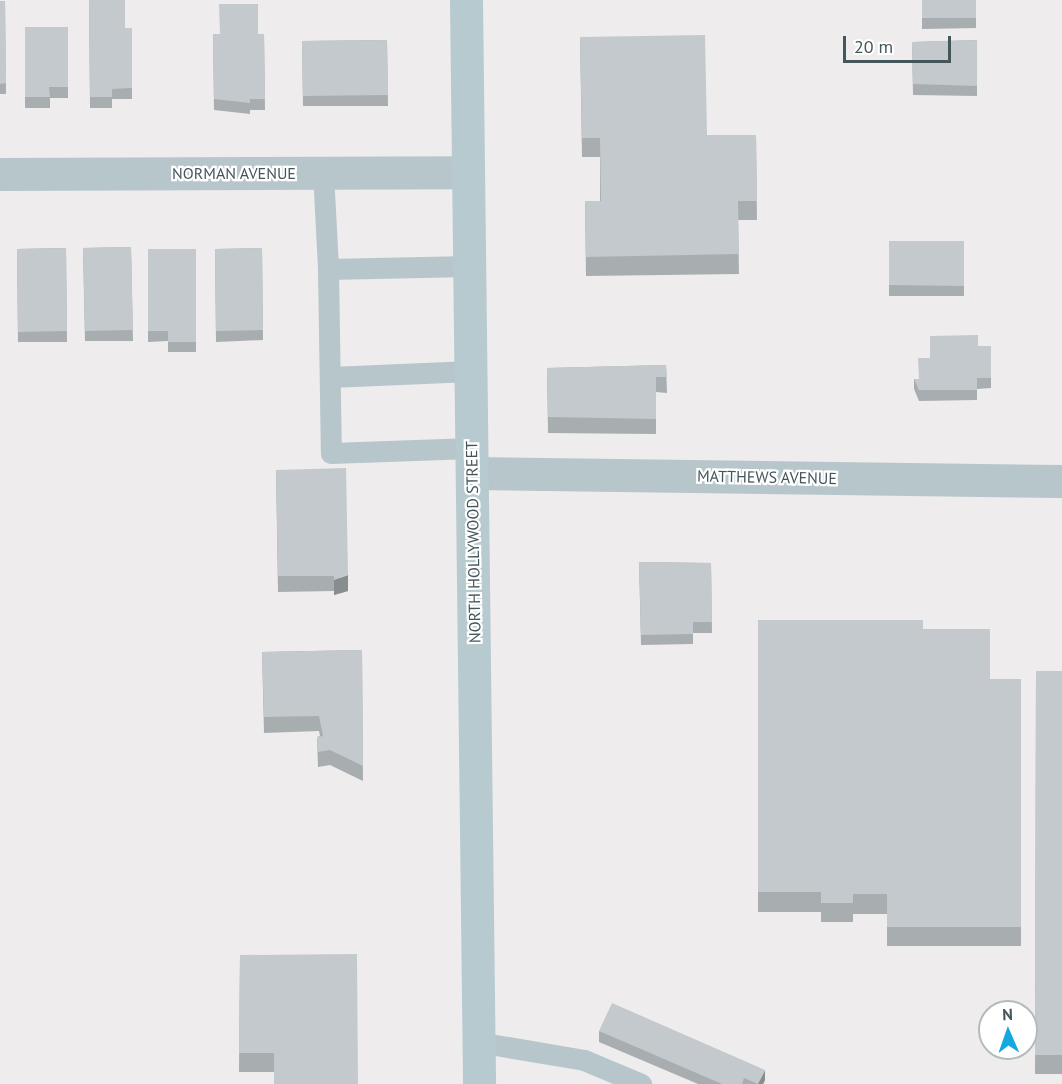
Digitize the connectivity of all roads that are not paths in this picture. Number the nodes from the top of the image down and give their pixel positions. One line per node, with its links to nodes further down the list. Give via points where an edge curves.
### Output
1 (466, 0): 3 (main road, NORTH HOLLYWOOD STREET)
2 (323, 172): 3 (street, NORMAN AVENUE); 4 (street, NORMAN AVENUE); 6 (lane)
3 (468, 172): 5 (main road, NORTH HOLLYWOOD STREET)
4 (0, 174)
5 (469, 266): 6 (lane); 7 (main road, NORTH HOLLYWOOD STREET)
6 (328, 269): 8 (lane)
7 (471, 371): 8 (lane); 9 (main road, NORTH HOLLYWOOD STREET)
8 (330, 377): 9 (lane, via 331,453)
9 (472, 461): 10 (street, MATTHEWS AVENUE); 11 (main road, NORTH HOLLYWOOD STREET)
10 (1062, 482)
11 (478, 1042): 12 (main road, NORTH HOLLYWOOD STREET); 13 (lane, via 584,1060)
12 (479, 1084)
13 (641, 1084)

